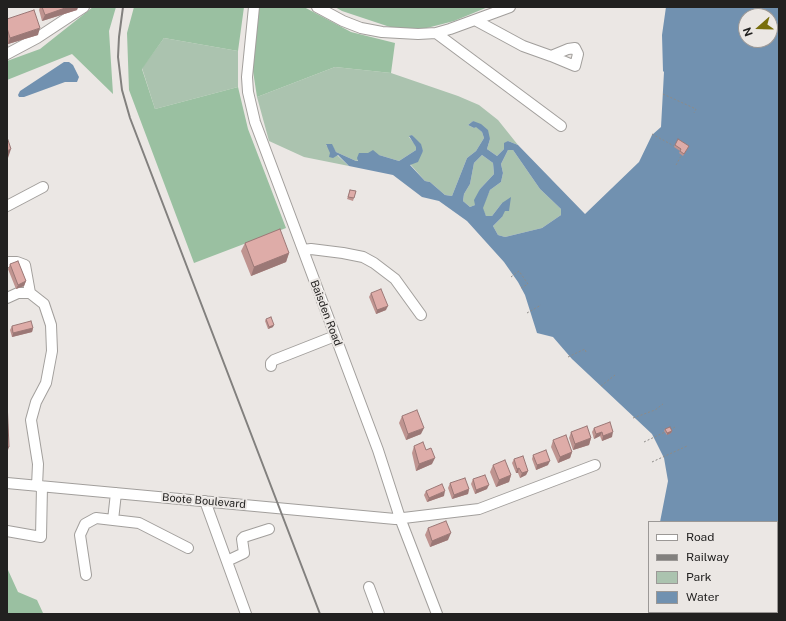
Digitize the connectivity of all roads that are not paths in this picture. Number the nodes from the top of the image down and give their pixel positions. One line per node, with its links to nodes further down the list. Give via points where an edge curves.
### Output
1 (84, 7): 7 (street)
2 (254, 7): 12 (street, Baisden Road, via 247,64 248,92 260,136)
3 (318, 7): 6 (street, via 361,28 401,34)
4 (510, 7): 5 (street)
5 (475, 20): 6 (street); 8 (street, via 516,42)
6 (436, 33): 9 (street)
7 (7, 54)
8 (551, 56)
9 (562, 126)
10 (43, 187): 11 (street)
11 (7, 206)
12 (303, 250): 16 (street, via 343,253 374,262 396,279); 17 (street, Baisden Road)
13 (7, 262): 14 (street, via 25,265)
14 (30, 293): 15 (street, via 18,293); 21 (street, via 44,304 51,325 52,351 46,383 36,402 31,420)
15 (7, 298)
16 (421, 315)
17 (335, 336): 18 (street, via 274,360); 24 (street, Baisden Road, via 378,450)
18 (272, 366)
19 (595, 465): 24 (street, Boote Boulevard, via 479,509)
20 (7, 483): 21 (street, Boote Boulevard)
21 (39, 486): 22 (street, Boote Boulevard); 27 (street, via 41,537)
22 (116, 493): 23 (street, Boote Boulevard); 25 (street)
23 (205, 501): 24 (street, Boote Boulevard); 29 (street)
24 (400, 518): 34 (street, Baisden Road)
25 (113, 520): 28 (street, via 139,523); 30 (street, via 96,518 85,524 80,535)
26 (269, 529): 29 (street, via 244,537 244,553)
27 (7, 532)
28 (188, 548)
29 (227, 561): 32 (street)
30 (86, 575)
31 (368, 587): 33 (street)
32 (246, 614)
33 (379, 614)
34 (437, 614)

